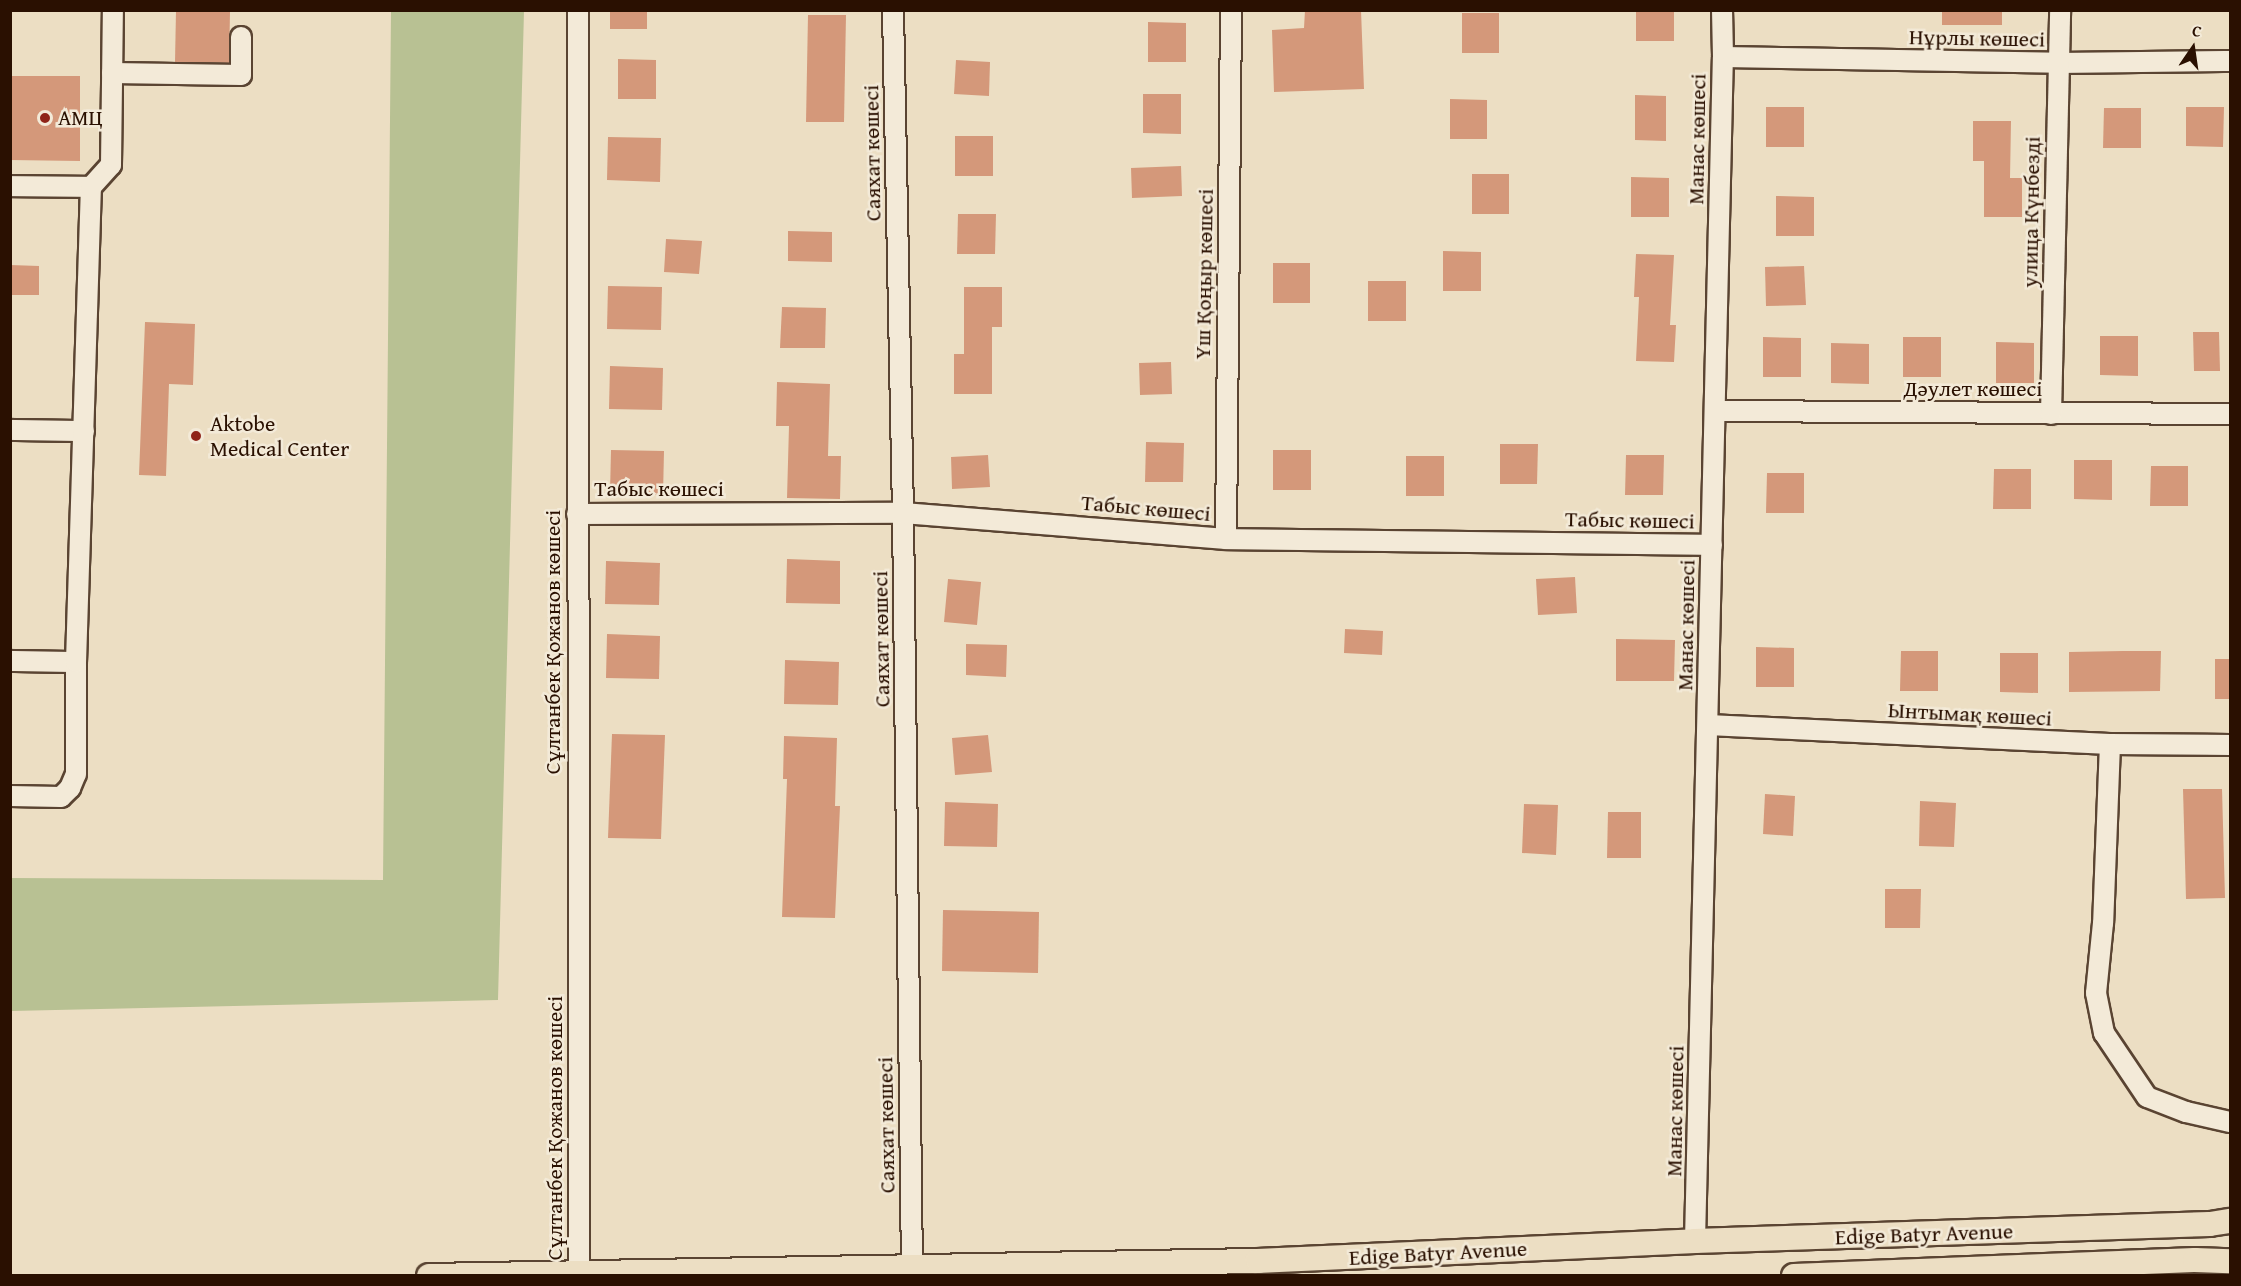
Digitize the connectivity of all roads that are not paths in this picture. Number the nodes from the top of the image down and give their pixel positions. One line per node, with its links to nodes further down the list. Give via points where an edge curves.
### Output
1 (113, 10): 11 (street)
2 (578, 10): 20 (street, Сұлтанбек Қожанов көшесі)
3 (893, 10): 19 (street, Саяхат көшесі)
4 (1231, 10): 21 (street, Үш Қоңыр көшесі)
5 (1722, 10): 8 (street, Манас көшесі)
6 (2060, 10): 10 (street, улица Күнбезді)
7 (242, 38): 11 (street, via 241,75)
8 (1723, 57): 10 (street, Нұрлы көшесі); 14 (street, Манас көшесі)
9 (2230, 62): 10 (street, Нұрлы көшесі)
10 (2058, 63): 15 (street, улица Күнбезді)
11 (112, 73): 13 (street, via 111,165)
12 (10, 186): 13 (street)
13 (91, 187): 18 (street)
14 (1715, 411): 15 (street, Дәулет көшесі); 22 (street, Манас көшесі)
15 (2051, 414): 16 (street, Дәулет көшесі)
16 (2230, 414)
17 (10, 430): 18 (street)
18 (84, 431): 24 (street)
19 (903, 513): 20 (street, Табыс көшесі); 21 (street, Табыс көшесі); 33 (street, Саяхат көшесі)
20 (577, 514): 34 (street, Сұлтанбек Қожанов көшесі)
21 (1226, 539): 22 (street, Табыс көшесі)
22 (1712, 545): 25 (street, Манас көшесі)
23 (10, 661): 24 (street)
24 (76, 662): 28 (street, via 76,774 70,788 61,797)
25 (1708, 725): 26 (street, Ынтымақ көшесі); 31 (street, Манас көшесі)
26 (2110, 744): 27 (street, Ынтымақ көшесі); 29 (street, via 2103,923 2096,993 2104,1033 2147,1097 2186,1112)
27 (2230, 745)
28 (10, 796)
29 (2230, 1122)
30 (2230, 1221): 31 (main road, Edige Batyr Avenue)
31 (1695, 1241): 33 (main road, Edige Batyr Avenue, via 1258,1261)
32 (2230, 1262): 36 (main road, Edige Batyr Avenue, via 2195,1260)
33 (912, 1267): 34 (main road, Edige Batyr Avenue)
34 (579, 1273): 35 (main road, Edige Batyr Avenue)
35 (429, 1275)
36 (1794, 1275)

